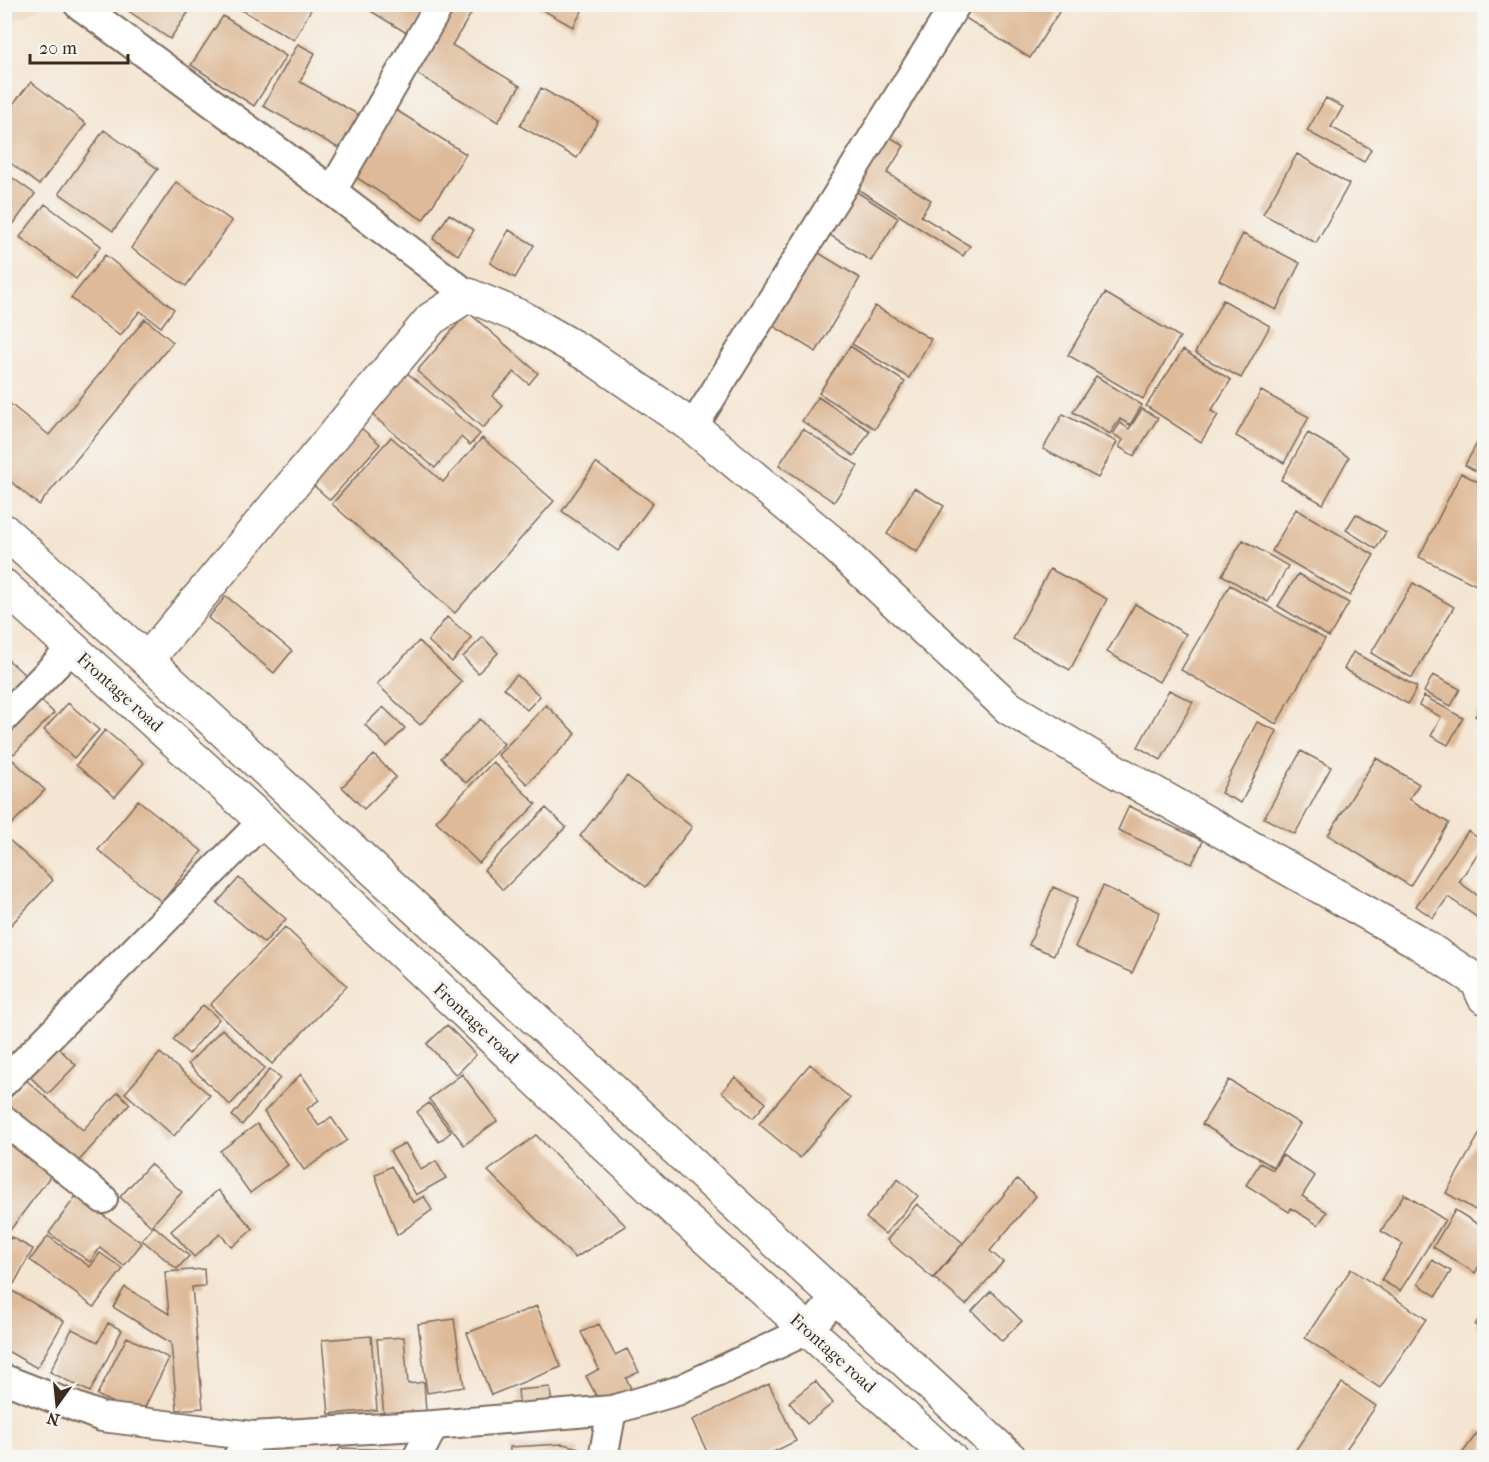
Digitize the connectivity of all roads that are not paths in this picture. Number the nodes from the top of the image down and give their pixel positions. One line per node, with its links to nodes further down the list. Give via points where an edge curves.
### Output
1 (78, 4): 4 (street)
2 (440, 4): 4 (street)
3 (956, 4): 6 (street)
4 (332, 191): 5 (street)
5 (468, 295): 6 (main road, via 521,317 591,357); 10 (main road, via 431,319)
6 (693, 427): 13 (main road, via 830,540 1009,708 1413,939 1477,981)
7 (4, 531): 10 (main road)
8 (4, 586): 9 (main road, Frontage road)
9 (72, 648): 11 (street); 12 (main road, Frontage road)
10 (147, 660): 17 (main road)
11 (4, 718)
12 (263, 821): 14 (street); 18 (main road, Frontage road, via 654,1191)
13 (1485, 997)
14 (4, 1082)
15 (4, 1120): 16 (street)
16 (104, 1199)
17 (836, 1298): 18 (street); 26 (main road)
18 (808, 1330): 20 (street, via 677,1391); 25 (main road, Frontage road)
19 (4, 1379): 22 (street, via 102,1417)
20 (612, 1410): 21 (street); 24 (street)
21 (434, 1425): 22 (street); 23 (street)
22 (245, 1447)
23 (417, 1458)
24 (603, 1458)
25 (950, 1458)
26 (1010, 1458)

